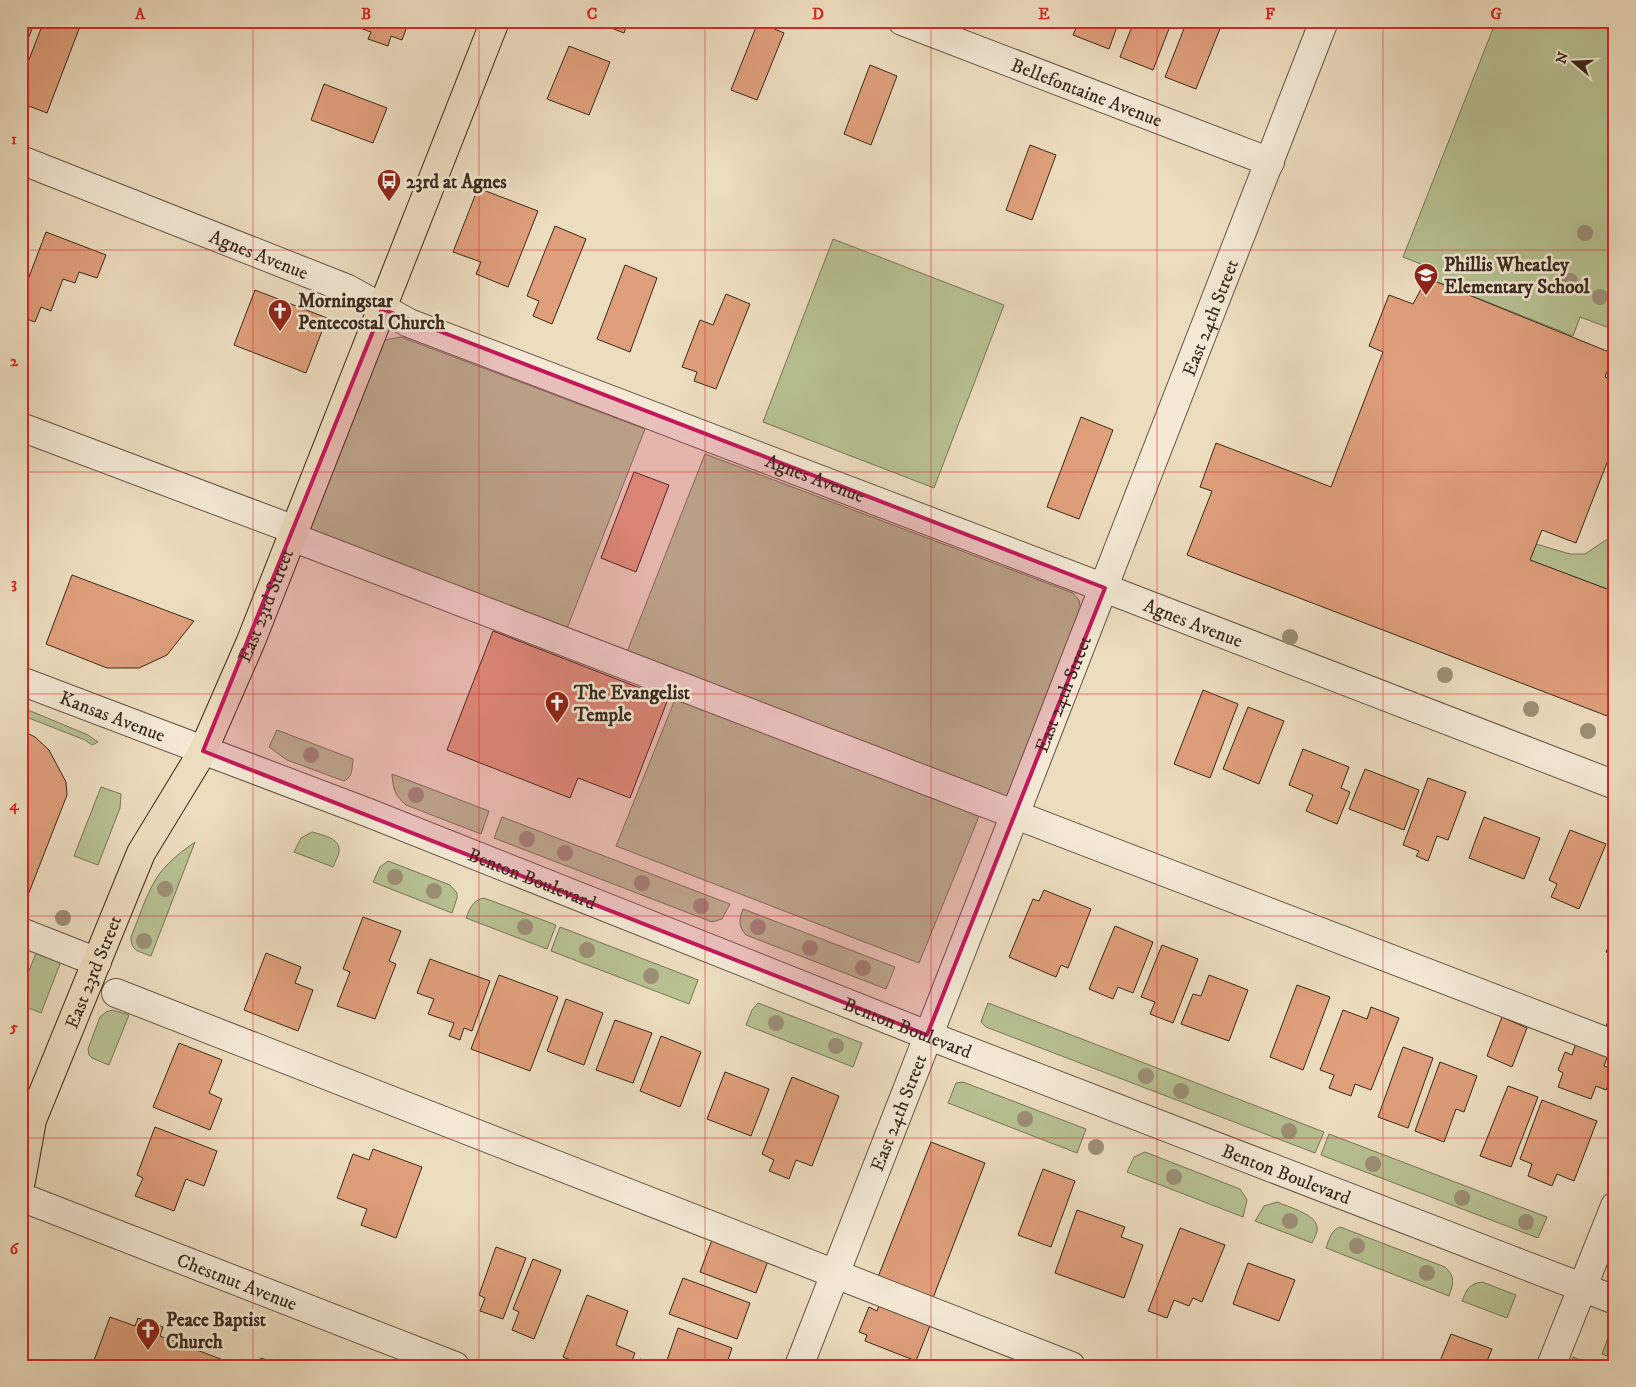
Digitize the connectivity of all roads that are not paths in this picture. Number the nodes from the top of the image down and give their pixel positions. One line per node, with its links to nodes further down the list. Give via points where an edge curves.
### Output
1 (495, 21): 6 (main road, East 23rd Street)
2 (902, 21): 5 (street, Bellefontaine Avenue)
3 (1324, 21): 5 (street, East 24th Street)
4 (21, 160): 6 (street, Agnes Avenue, via 348,290)
5 (1270, 162): 9 (street, East 24th Street)
6 (382, 309): 8 (main road, East 23rd Street); 9 (street, Agnes Avenue, via 409,323)
7 (21, 427): 8 (street)
8 (294, 533): 11 (main road, East 23rd Street); 13 (street)
9 (1105, 588): 12 (street, Agnes Avenue); 13 (street, East 24th Street)
10 (21, 681): 11 (street, Kansas Avenue)
11 (203, 751): 15 (main road, East 23rd Street, via 140,853); 17 (street, Benton Boulevard)
12 (1615, 786)
13 (1015, 814): 17 (street, East 24th Street); 18 (street)
14 (21, 932): 15 (street)
15 (97, 962): 19 (main road, East 23rd Street, via 32,1120)
16 (116, 993): 22 (street)
17 (927, 1035): 22 (street, East 24th Street); 23 (street, Benton Boulevard)
18 (1615, 1045)
19 (21, 1181)
20 (21, 1197): 25 (street, Chestnut Avenue)
21 (1615, 1206): 23 (street)
22 (834, 1274): 26 (street, East 24th Street); 27 (street)
23 (1582, 1288): 24 (street, Benton Boulevard); 28 (street)
24 (1615, 1300)
25 (455, 1366)
26 (799, 1366)
27 (1071, 1366)
28 (1551, 1366)

